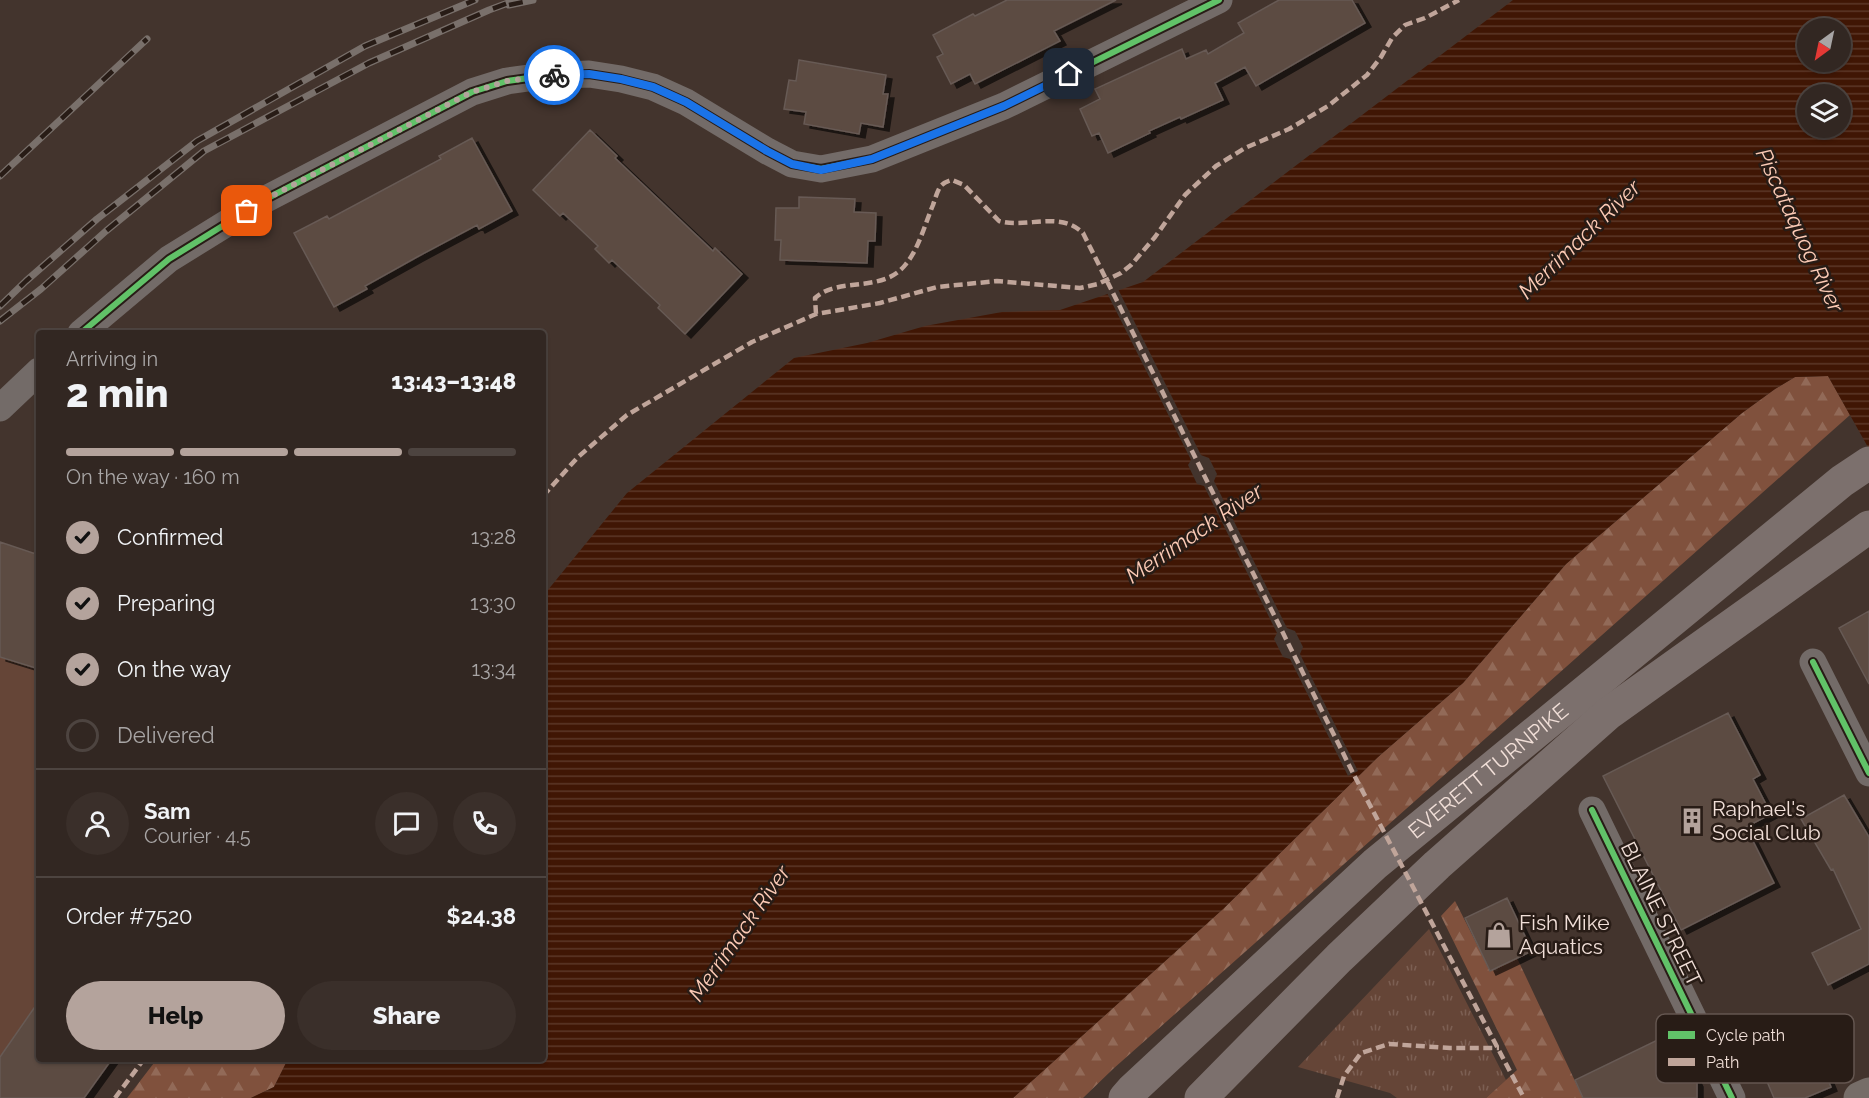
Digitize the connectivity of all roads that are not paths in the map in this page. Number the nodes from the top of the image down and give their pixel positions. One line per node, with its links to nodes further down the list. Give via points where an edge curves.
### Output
1 (1219, 0): 2 (street, via 1004,106 872,159 821,170 792,164 653,87 589,74 507,81 472,92 276,193 169,259)
2 (85, 330)
3 (36, 374): 4 (street)
4 (0, 408)
5 (1869, 452): 7 (highway)
6 (1869, 463): 7 (highway, EVERETT TURNPIKE)
7 (1842, 481): 15 (highway, EVERETT TURNPIKE, via 1375,864)
8 (1868, 528): 16 (highway, EVERETT TURNPIKE, via 1610,713 1437,865)
9 (1813, 662): 10 (street)
10 (1869, 773)
11 (1592, 810): 12 (street, BLAINE STREET)
12 (1691, 1014)
13 (1725, 1083): 17 (street, BLAINE STREET)
14 (1869, 1094): 18 (main road)
15 (1126, 1095)
16 (1204, 1096)
17 (1732, 1098)
18 (1860, 1098)

